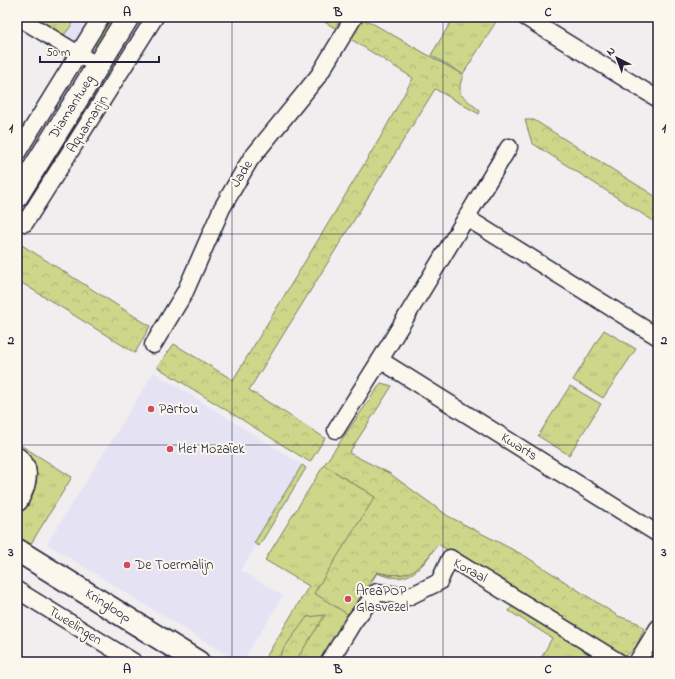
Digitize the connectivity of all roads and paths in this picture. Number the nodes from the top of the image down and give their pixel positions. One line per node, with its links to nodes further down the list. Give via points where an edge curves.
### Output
1 (18, 17): 7 (street)
2 (101, 17): 7 (street)
3 (128, 17): 8 (street, Diamantweg)
4 (155, 17): 13 (street, Aquamarijn, via 25,223)
5 (354, 17): 16 (street, Jade, via 319,74 250,160 222,208 185,292)
6 (525, 17): 9 (street)
7 (78, 54): 8 (street); 11 (street)
8 (97, 66): 12 (street, Diamantweg)
9 (658, 98)
10 (509, 147): 14 (street)
11 (17, 153)
12 (17, 196)
13 (17, 218)
14 (466, 218): 15 (street); 17 (street)
15 (658, 337)
16 (153, 344)
17 (380, 360): 18 (street); 21 (street, Kwarts)
18 (336, 430)
19 (17, 459): 20 (street, via 25,471 24,487)
20 (17, 500)
21 (658, 534)
22 (17, 550): 28 (street, Kringloop)
23 (17, 566): 27 (street, Kringloop)
24 (17, 590): 26 (street, Tweelingen)
25 (658, 628): 31 (street)
26 (134, 662)
27 (172, 662)
28 (198, 662)
29 (329, 662): 30 (street, Koraal, via 354,621 377,592 408,597 439,582 450,558)
30 (619, 662)
31 (637, 662)

